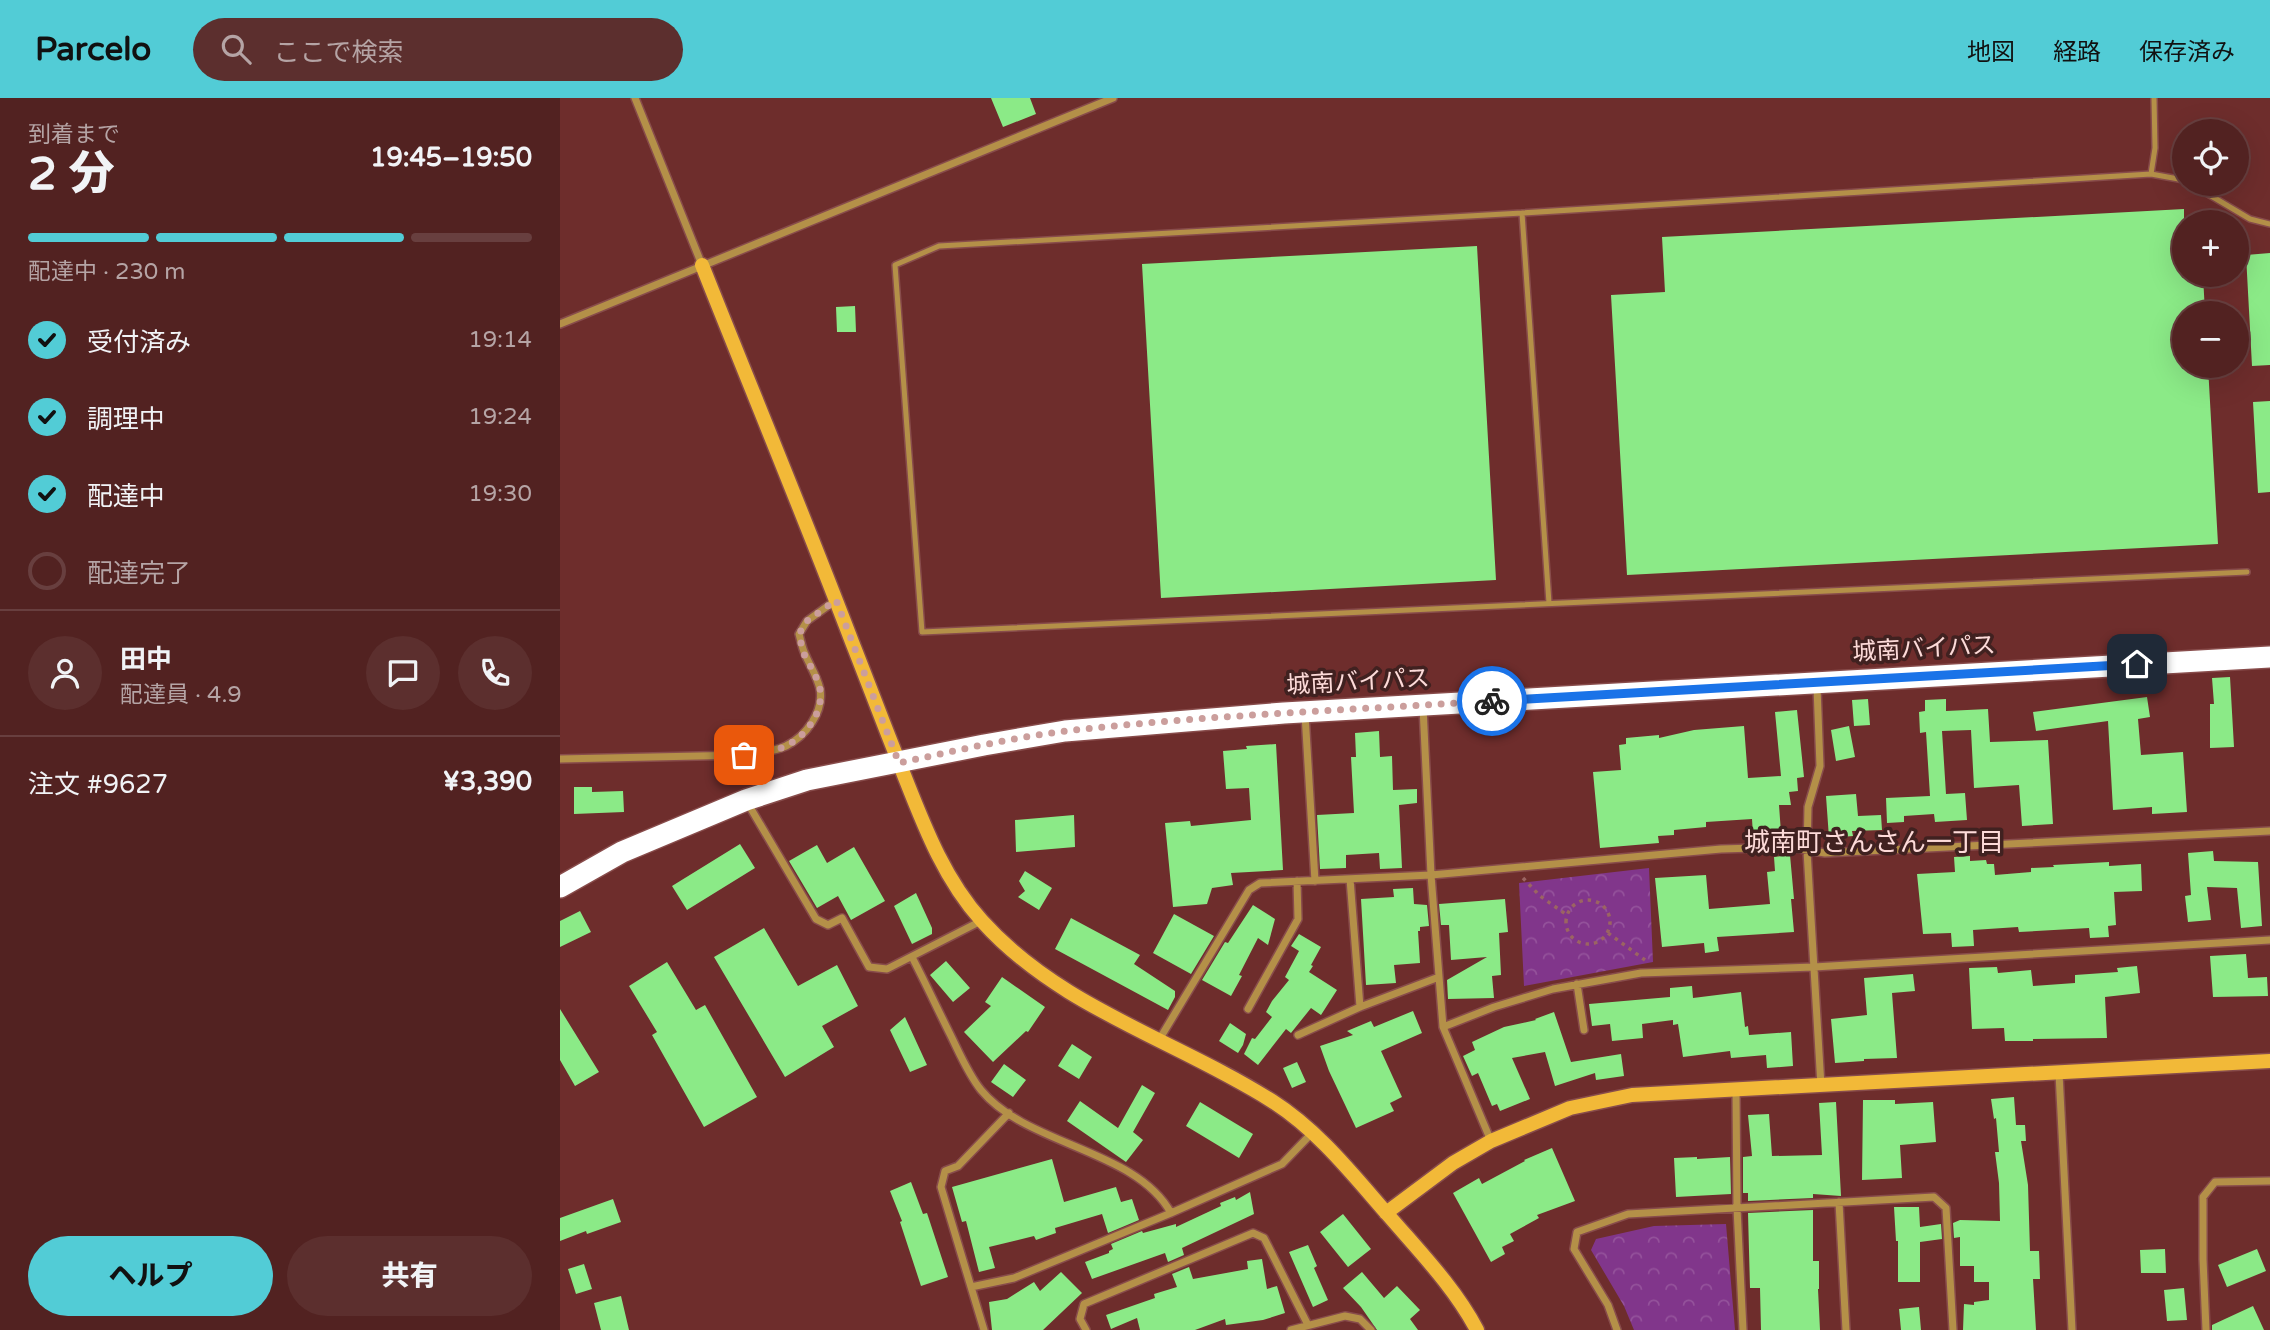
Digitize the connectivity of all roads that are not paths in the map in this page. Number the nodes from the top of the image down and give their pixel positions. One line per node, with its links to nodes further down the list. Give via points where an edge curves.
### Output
1 (635, 98): 9 (street)
2 (1113, 98): 9 (street)
3 (2154, 98): 4 (lane)
4 (2151, 174): 5 (lane); 7 (lane)
5 (2172, 178)
6 (2212, 196): 8 (lane, via 2250,219)
7 (1522, 213): 13 (lane); 13 (lane, via 939,246 895,265 922,632)
8 (2270, 225)
9 (702, 265): 10 (street); 12 (street)
10 (560, 324)
11 (2246, 572): 13 (lane)
12 (836, 600): 18 (street, via 807,621 799,634 821,692 811,725 786,746 744,755); 19 (street)
13 (1549, 603)
14 (2270, 657): 15 (highway, 城南バイパス)
15 (1817, 681): 16 (highway, 城南バイパス); 22 (street, via 1820,766 1808,807)
16 (1423, 705): 17 (highway, 城南バイパス); 23 (street)
17 (1305, 712): 19 (highway, 城南バイパス, via 1065,732); 26 (street)
18 (560, 759)
19 (899, 763): 20 (highway, 城南バイパス, via 807,780); 28 (street, via 929,838)
20 (746, 800): 27 (highway, 城南バイパス, via 622,852); 30 (street, via 816,919 828,925 842,918 869,967 887,969)
21 (2270, 831): 22 (street)
22 (1807, 851): 23 (street, via 1788,846 1721,849); 31 (street)
23 (1431, 875): 24 (street); 32 (street)
24 (1350, 879): 26 (street); 34 (street)
25 (1297, 881): 26 (street); 35 (street, via 1298,919); 39 (street, via 1260,883 1250,890)
26 (1315, 881)
27 (560, 887)
28 (982, 920): 30 (street); 39 (street, via 1027,963 1067,992)
29 (2270, 940): 31 (street)
30 (912, 957): 44 (street, via 981,1090)
31 (1814, 967): 33 (street, via 1641,972); 42 (street)
32 (1439, 977): 34 (street); 36 (street)
33 (1577, 984): 36 (street); 37 (street)
34 (1360, 1007): 38 (street)
35 (1248, 1009)
36 (1443, 1027): 46 (street)
37 (1584, 1030)
38 (1298, 1035)
39 (1158, 1041): 45 (street, via 1275,1102)
40 (2270, 1061): 41 (street)
41 (2059, 1073): 42 (street); 63 (street)
42 (1821, 1086): 43 (street)
43 (1736, 1091): 46 (street, via 1632,1095 1582,1105); 49 (street)
44 (1009, 1114): 50 (street, via 1124,1169 1163,1199); 52 (street, via 958,1166 945,1171 941,1186)
45 (1312, 1133): 50 (street, via 1282,1164); 51 (street)
46 (1491, 1141): 51 (street)
47 (2270, 1181): 64 (street, via 2215,1182 2203,1197)
48 (1839, 1202): 49 (street); 61 (street); 62 (street, via 1934,1197 1946,1208)
49 (1737, 1208): 59 (street, via 1628,1214 1577,1231 1574,1249 1608,1305); 60 (street)
50 (1171, 1213): 52 (street, via 1014,1278)
51 (1386, 1213): 58 (street, via 1439,1273)
52 (971, 1287): 54 (street)
53 (1308, 1325): 55 (street, via 1264,1238 1254,1233 1084,1304 1080,1320); 56 (street); 57 (street, via 1345,1316 1360,1319)
54 (984, 1330)
55 (1086, 1330)
56 (1291, 1330)
57 (1371, 1330)
58 (1477, 1330)
59 (1617, 1330)
60 (1743, 1330)
61 (1846, 1330)
62 (1953, 1330)
63 (2072, 1330)
64 (2206, 1330)

